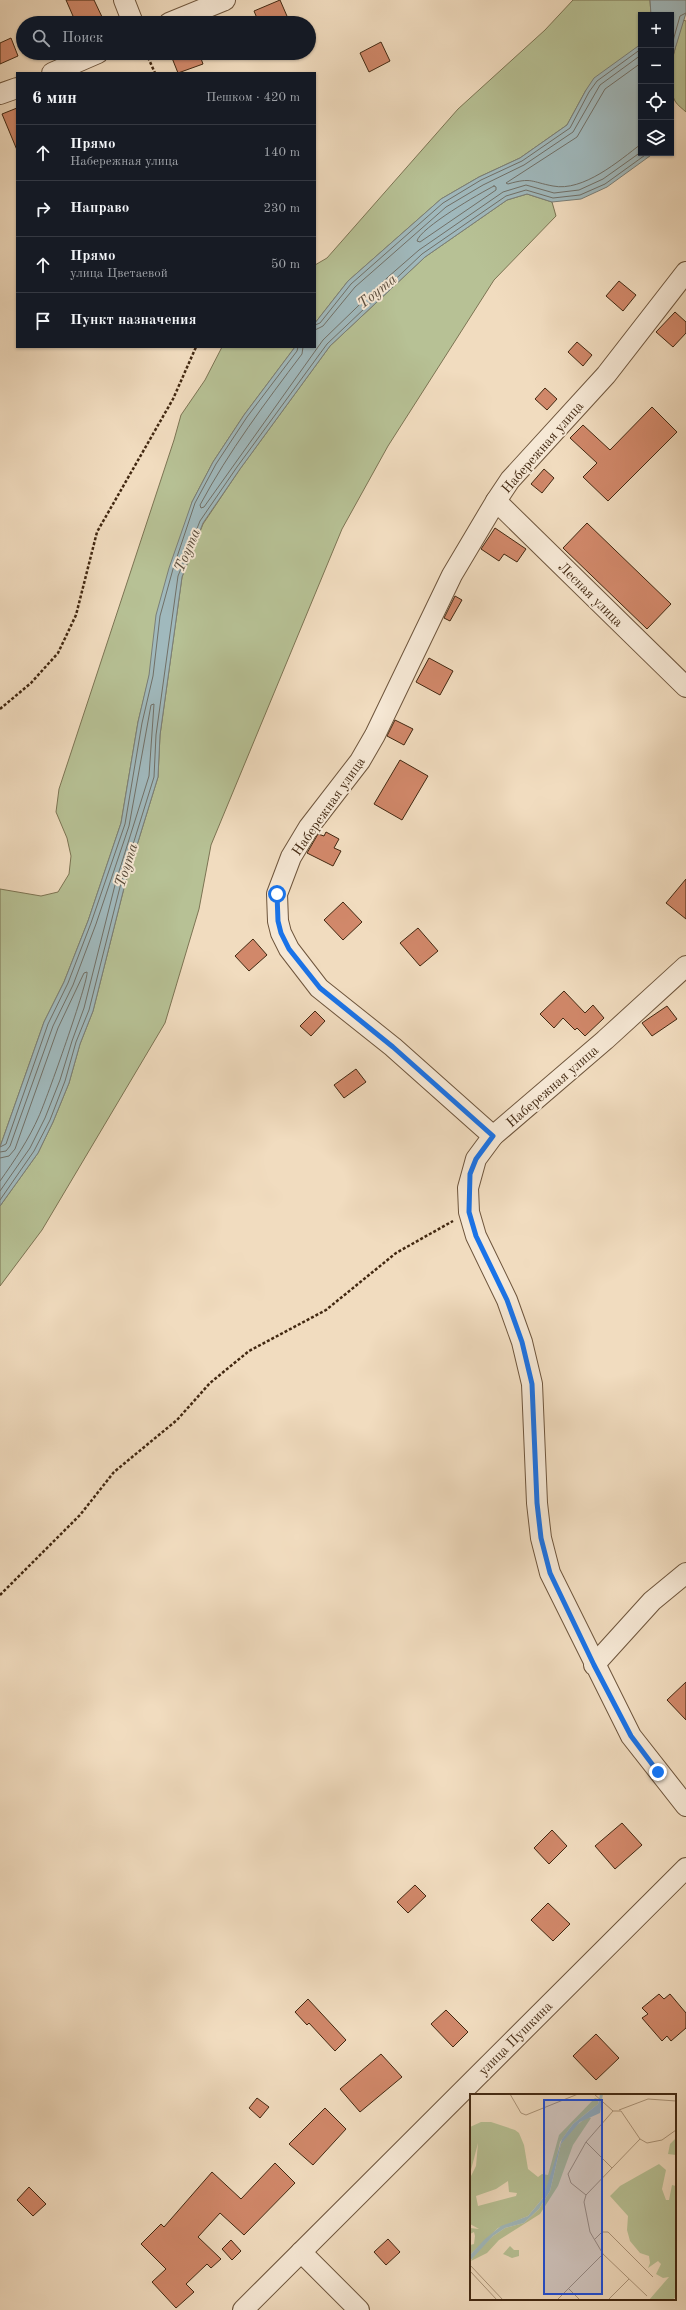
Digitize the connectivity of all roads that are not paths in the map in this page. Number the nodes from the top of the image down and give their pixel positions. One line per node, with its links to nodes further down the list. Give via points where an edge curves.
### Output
1 (124, 0): 3 (street)
2 (225, 0): 4 (street)
3 (130, 16)
4 (186, 16)
5 (82, 60): 6 (street)
6 (54, 72)
7 (16, 88): 8 (street)
8 (0, 94)
9 (686, 272): 10 (street, Набережная улица, via 606,375 510,480)
10 (496, 500): 11 (street, Лесная улица); 13 (street, Набережная улица, via 452,575 376,735 360,761 309,827 291,857 281,882 277,909 281,933 289,949 320,988 393,1047)
11 (686, 687)
12 (686, 966): 13 (street, Набережная улица)
13 (493, 1136): 15 (street, via 476,1159 470,1174 469,1212 476,1236 507,1300 522,1342 532,1384 537,1503 541,1538 550,1573)
14 (686, 1573): 15 (street, via 652,1601)
15 (594, 1665): 16 (street, via 631,1736)
16 (686, 1806)
17 (686, 1868): 18 (street, улица Пушкина)
18 (301, 2252): 19 (street, улица Пушкина); 20 (street)
19 (243, 2310)
20 (359, 2310)

